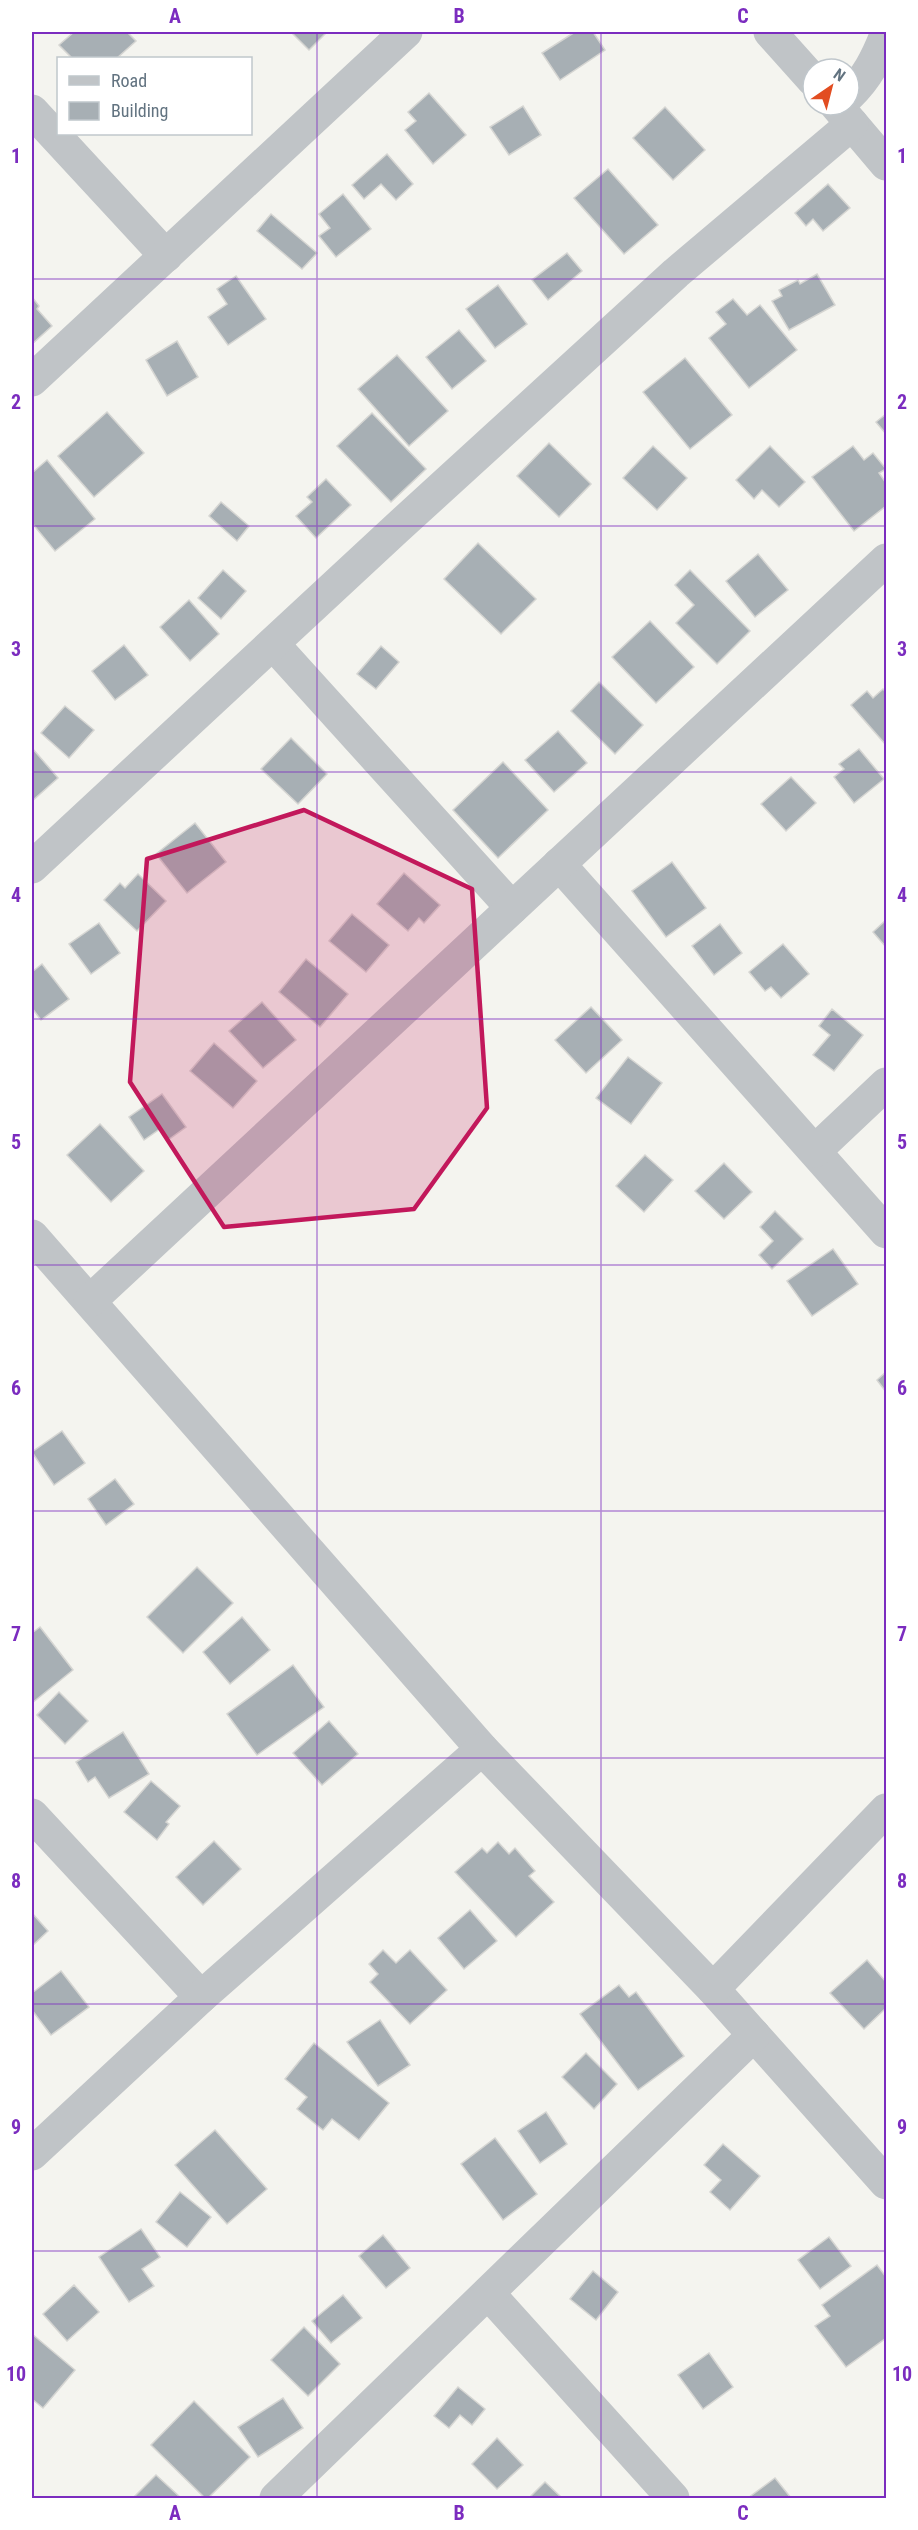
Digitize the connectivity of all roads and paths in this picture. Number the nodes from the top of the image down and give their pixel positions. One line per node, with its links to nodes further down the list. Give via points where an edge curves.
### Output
1 (406, 32): 10 (street)
2 (770, 32): 4 (street)
3 (886, 35): 5 (street)
4 (801, 67)
5 (861, 83)
6 (32, 111): 10 (street)
7 (833, 117): 13 (street, via 676,273)
8 (851, 117): 9 (street)
9 (886, 164)
10 (166, 256): 11 (street)
11 (32, 380)
12 (886, 560): 14 (street)
13 (273, 644): 15 (street); 16 (street)
14 (559, 864): 16 (street); 18 (street)
15 (32, 867)
16 (512, 908): 21 (street)
17 (886, 1084): 18 (street)
18 (815, 1151): 19 (street)
19 (886, 1232)
20 (32, 1236): 21 (street)
21 (90, 1301): 22 (street)
22 (482, 1749): 25 (street); 26 (street)
23 (886, 1810): 25 (street)
24 (32, 1815): 26 (street)
25 (712, 1989): 27 (street)
26 (201, 1997): 28 (street)
27 (754, 2035): 29 (street); 30 (street)
28 (32, 2154)
29 (886, 2183)
30 (488, 2293): 31 (street); 32 (street)
31 (276, 2499)
32 (673, 2499)

